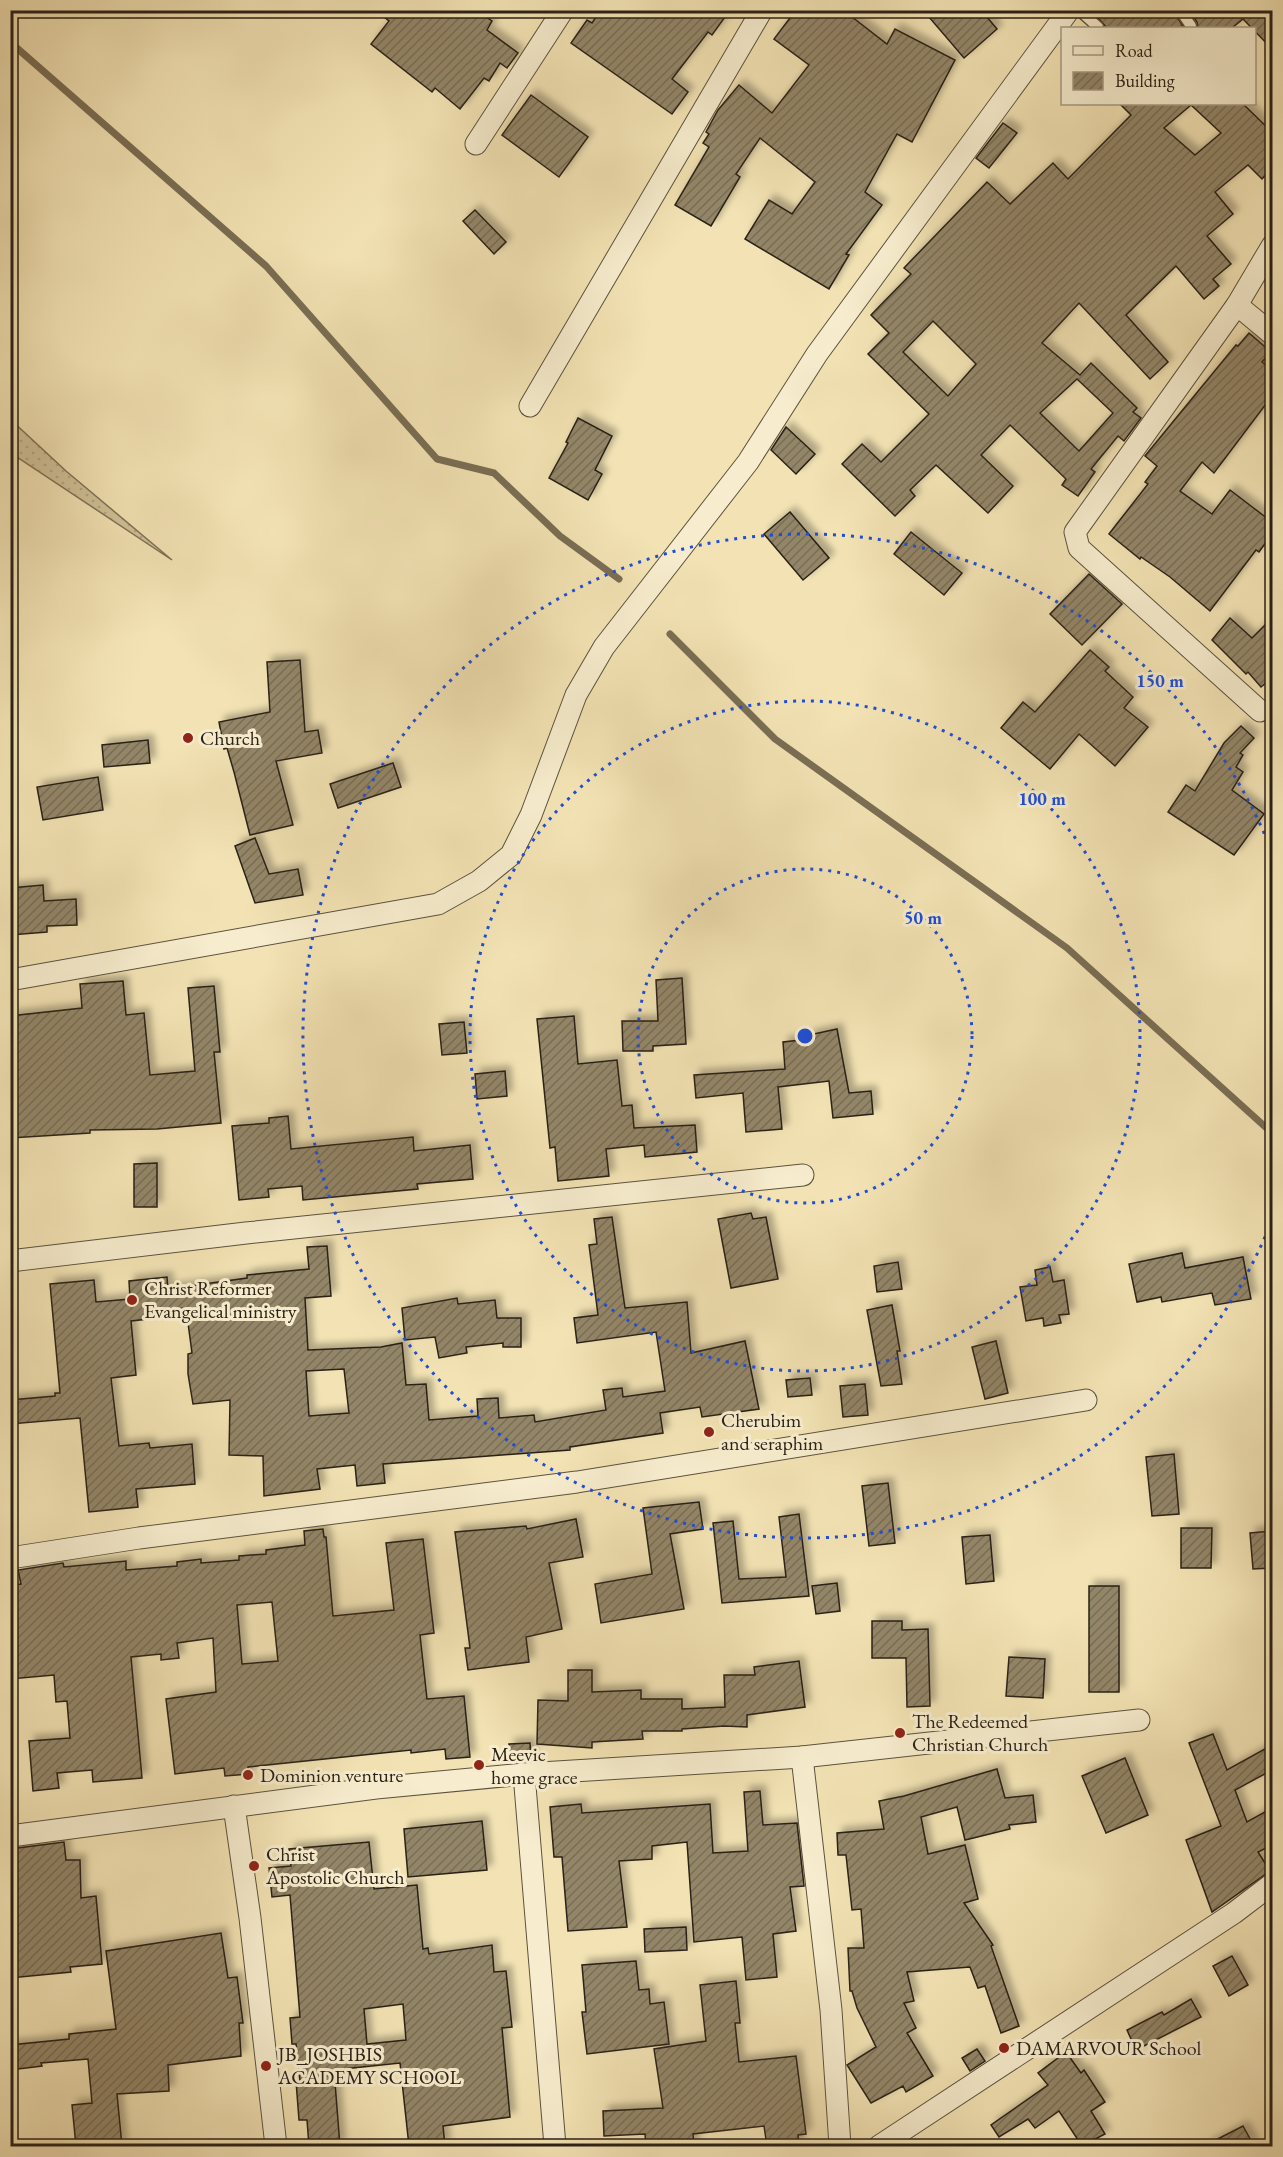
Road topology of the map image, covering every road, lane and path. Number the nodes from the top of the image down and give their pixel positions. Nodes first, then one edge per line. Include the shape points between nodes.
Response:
1 (563, 10) edge
2 (762, 10) edge
3 (1069, 10) edge
4 (1079, 10) edge
5 (1180, 10) edge
6 (1191, 26) dead end
7 (1098, 27) dead end
8 (476, 144) dead end
9 (1272, 246) edge
10 (1237, 305) junction
11 (1272, 334) edge
12 (530, 406) dead end
13 (1260, 711) dead end
14 (10, 980) edge
15 (803, 1175) dead end
16 (10, 1262) edge
17 (1086, 1400) dead end
18 (10, 1558) edge
19 (1139, 1720) dead end
20 (802, 1757) junction
21 (524, 1774) junction
22 (234, 1806) junction
23 (10, 1836) edge
24 (1272, 1884) edge
25 (276, 2146) edge
26 (555, 2146) edge
27 (840, 2146) edge
28 (879, 2146) edge

1 - 8 street
2 - 12 street
3 - 14 street via 817,354 748,462 604,647 576,695 531,815 511,855 480,881 438,904
4 - 7 lane
5 - 6 lane
9 - 10 street
10 - 11 street
10 - 13 street via 1075,531 1079,548
15 - 16 street via 246,1233
17 - 18 street via 577,1482
19 - 20 street
20 - 21 street
20 - 27 street via 831,2010
21 - 22 street
21 - 26 street
22 - 23 street
22 - 25 street
24 - 28 street via 1234,1913

